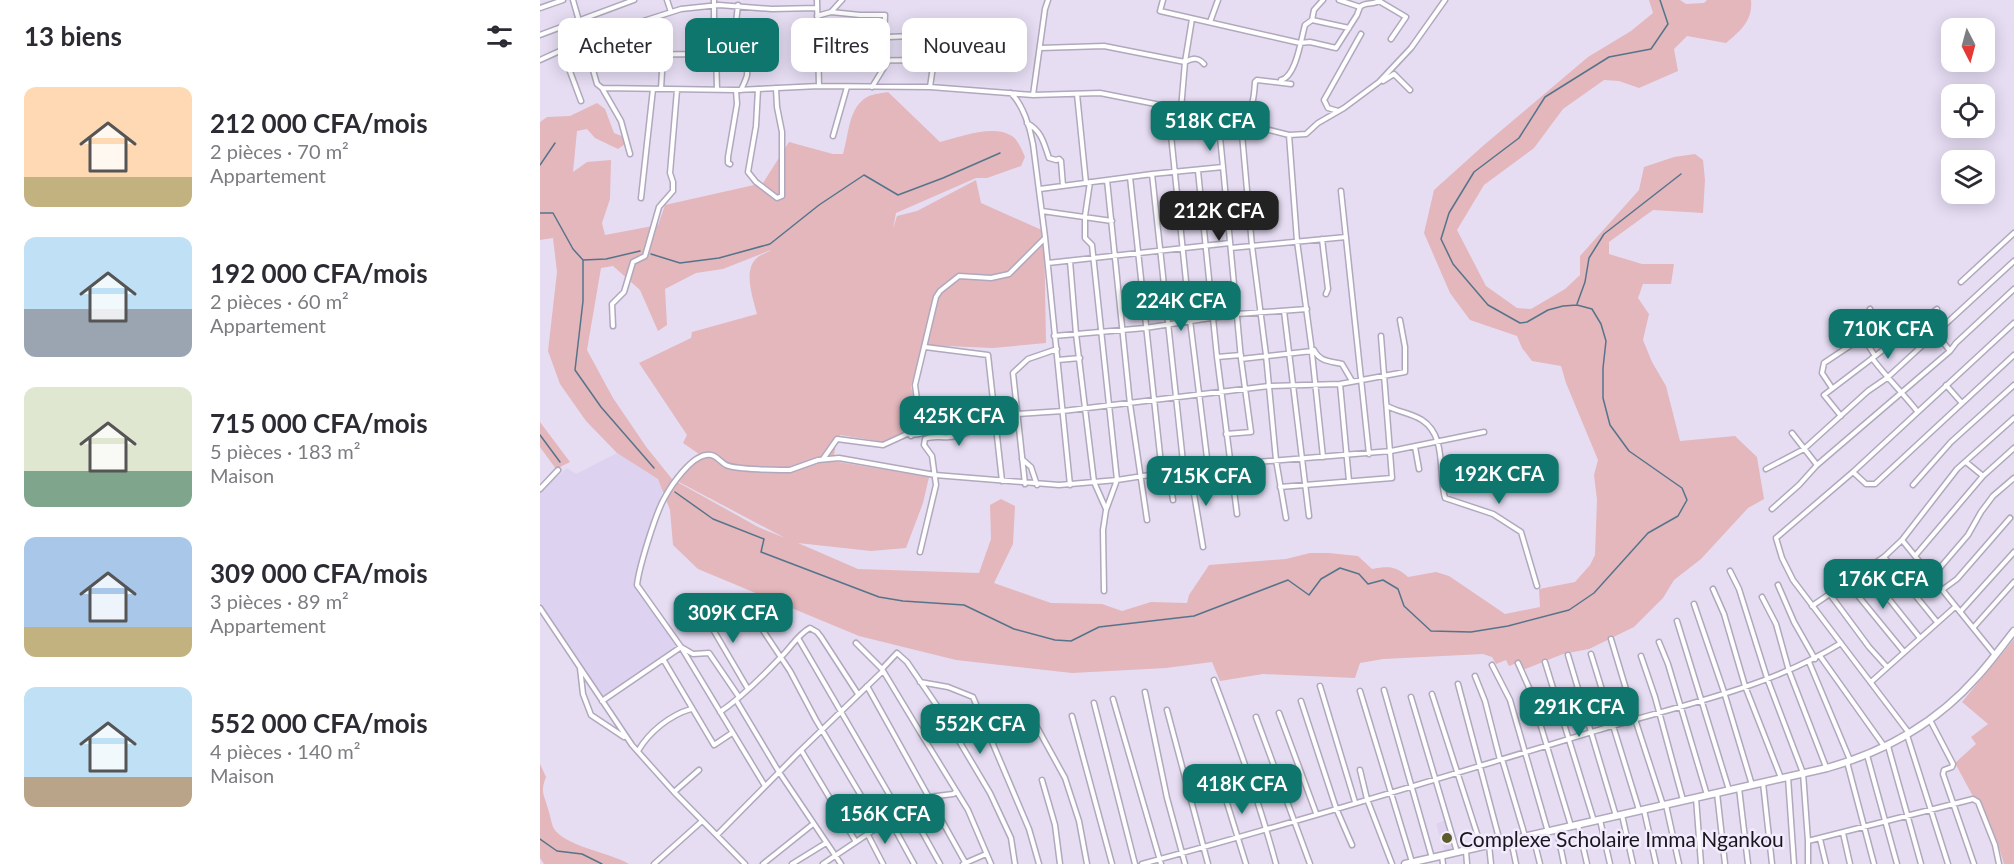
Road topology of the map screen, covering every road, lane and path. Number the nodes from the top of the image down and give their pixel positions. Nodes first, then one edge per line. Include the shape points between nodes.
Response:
1 (563, 0) edge
2 (573, 0) edge
3 (634, 0) edge
4 (667, 0) edge
5 (817, 0) edge
6 (842, 0) edge
7 (1048, 0) edge
8 (1163, 0) edge
9 (1218, 0) edge
10 (1323, 0) edge
11 (1339, 0) edge
12 (1380, 0) edge
13 (1445, 0) edge
14 (714, 3) edge
15 (738, 5) junction
16 (1360, 7) junction
17 (540, 8) edge
18 (817, 8) junction
19 (671, 12) junction
20 (831, 12) junction
21 (817, 16) joint
22 (580, 18) edge
23 (583, 18) edge
24 (652, 18) edge
25 (714, 18) edge
26 (737, 18) edge
27 (885, 18) edge
28 (1192, 19) junction
29 (1312, 20) junction
30 (1210, 22) junction
31 (558, 28) edge
32 (1349, 28) junction
33 (1360, 34) dead end
34 (540, 35) edge
35 (1391, 39) dead end
36 (1300, 43) junction
37 (1040, 48) junction
38 (558, 52) edge
39 (540, 60) edge
40 (1185, 62) junction
41 (1204, 64) dead end
42 (570, 72) edge
43 (593, 72) edge
44 (662, 72) edge
45 (716, 72) edge
46 (747, 72) edge
47 (819, 72) edge
48 (881, 72) edge
49 (932, 72) edge
50 (1276, 81) junction
51 (1379, 82) junction
52 (1291, 84) dead end
53 (819, 86) junction
54 (847, 87) junction
55 (872, 87) junction
56 (930, 87) junction
57 (602, 88) junction
58 (776, 88) junction
59 (653, 89) junction
60 (661, 89) junction
61 (717, 89) junction
62 (758, 89) junction
63 (677, 90) junction
64 (739, 90) junction
65 (1410, 90) dead end
66 (1010, 93) junction
67 (1033, 94) junction
68 (1077, 94) junction
69 (581, 101) dead end
70 (1168, 106) junction
71 (1181, 109) junction
72 (1339, 111) junction
73 (1218, 117) junction
74 (1027, 123) junction
75 (1241, 123) junction
76 (1289, 135) junction
77 (833, 136) dead end
78 (630, 154) dead end
79 (730, 164) dead end
80 (1223, 168) junction
81 (1198, 171) junction
82 (1174, 172) junction
83 (1152, 174) junction
84 (1130, 177) junction
85 (1107, 180) junction
86 (1088, 183) junction
87 (1063, 186) junction
88 (1040, 189) junction
89 (1341, 191) dead end
90 (641, 198) dead end
91 (1042, 211) junction
92 (1085, 216) junction
93 (1112, 221) junction
94 (2014, 233) edge
95 (1046, 237) junction
96 (1346, 237) junction
97 (1322, 239) junction
98 (1298, 241) junction
99 (1206, 246) junction
100 (1231, 246) junction
101 (1252, 246) junction
102 (1183, 248) junction
103 (1160, 250) junction
104 (1137, 252) junction
105 (1116, 255) junction
106 (1093, 258) junction
107 (1070, 261) junction
108 (2014, 261) edge
109 (1048, 263) junction
110 (1961, 282) dead end
111 (2014, 289) edge
112 (1326, 294) dead end
113 (1307, 309) junction
114 (1870, 309) dead end
115 (1937, 309) dead end
116 (1284, 311) junction
117 (1261, 313) junction
118 (1237, 314) junction
119 (1213, 317) junction
120 (1190, 320) junction
121 (1400, 320) dead end
122 (1897, 320) dead end
123 (2014, 323) edge
124 (1169, 324) junction
125 (613, 326) dead end
126 (1145, 328) junction
127 (1879, 328) junction
128 (1123, 330) junction
129 (1100, 331) junction
130 (1936, 333) junction
131 (1076, 334) junction
132 (1054, 336) junction
133 (1381, 336) dead end
134 (1863, 337) junction
135 (1311, 344) junction
136 (925, 347) junction
137 (1057, 349) junction
138 (1312, 351) junction
139 (1950, 351) junction
140 (1290, 353) junction
141 (2014, 354) edge
142 (1266, 355) junction
143 (1217, 357) junction
144 (1241, 357) junction
145 (1874, 357) junction
146 (1080, 358) junction
147 (1058, 360) junction
148 (1384, 377) junction
149 (1887, 378) junction
150 (1360, 379) junction
151 (1352, 381) junction
152 (1340, 384) junction
153 (1947, 384) junction
154 (1316, 385) junction
155 (1292, 386) junction
156 (1269, 387) junction
157 (1832, 388) junction
158 (2013, 388) edge
159 (1245, 390) junction
160 (1222, 392) junction
161 (1902, 392) junction
162 (1198, 395) junction
163 (1176, 398) junction
164 (1154, 400) junction
165 (1961, 402) junction
166 (1130, 404) junction
167 (1108, 405) junction
168 (1387, 406) junction
169 (1086, 408) junction
170 (994, 409) junction
171 (1063, 411) junction
172 (1917, 411) junction
173 (1017, 414) junction
174 (1840, 416) junction
175 (995, 417) junction
176 (2014, 418) edge
177 (1484, 432) dead end
178 (1792, 433) dead end
179 (1226, 434) junction
180 (910, 436) junction
181 (1438, 442) junction
182 (1415, 447) junction
183 (2014, 448) edge
184 (1804, 449) junction
185 (1391, 451) junction
186 (1370, 453) junction
187 (1347, 455) junction
188 (1323, 457) junction
189 (1022, 458) junction
190 (822, 459) junction
191 (1302, 459) junction
192 (1276, 460) junction
193 (1966, 462) junction
194 (1817, 465) junction
195 (1208, 466) junction
196 (1230, 466) junction
197 (1419, 469) dead end
198 (1766, 469) dead end
199 (558, 470) dead end
200 (1187, 471) junction
201 (1853, 472) junction
202 (1169, 473) junction
203 (1162, 474) junction
204 (935, 475) junction
205 (1141, 476) junction
206 (1983, 476) junction
207 (2014, 478) edge
208 (1117, 480) junction
209 (1002, 481) junction
210 (1349, 481) junction
211 (1094, 482) junction
212 (1025, 484) junction
213 (1070, 484) junction
214 (1037, 485) junction
215 (1305, 485) junction
216 (1913, 485) dead end
217 (1280, 487) junction
218 (540, 489) edge
219 (1173, 500) dead end
220 (1772, 509) dead end
221 (1106, 510) junction
222 (1237, 514) dead end
223 (1309, 516) dead end
224 (1286, 518) dead end
225 (2010, 518) dead end
226 (1147, 520) dead end
227 (1902, 540) junction
228 (1203, 547) dead end
229 (920, 552) dead end
230 (2014, 552) edge
231 (1916, 556) junction
232 (1884, 557) junction
233 (1865, 569) junction
234 (1730, 571) dead end
235 (1932, 577) junction
236 (1846, 581) junction
237 (2014, 582) edge
238 (1778, 585) dead end
239 (1538, 586) dead end
240 (1713, 588) dead end
241 (1942, 590) junction
242 (1104, 591) dead end
243 (1829, 593) junction
244 (1762, 597) dead end
245 (1694, 604) dead end
246 (1812, 606) junction
247 (1955, 606) junction
248 (540, 608) edge
249 (701, 609) dead end
250 (750, 611) dead end
251 (1960, 612) junction
252 (1677, 621) dead end
253 (1938, 622) junction
254 (1973, 628) junction
255 (2014, 631) edge
256 (798, 638) junction
257 (1920, 638) junction
258 (1611, 639) dead end
259 (1659, 642) dead end
260 (856, 643) dead end
261 (1841, 643) junction
262 (681, 647) junction
263 (1904, 652) junction
264 (1592, 654) dead end
265 (1568, 655) dead end
266 (1995, 655) junction
267 (1641, 656) dead end
268 (781, 658) junction
269 (1817, 658) junction
270 (663, 659) junction
271 (1545, 662) dead end
272 (1809, 662) junction
273 (1518, 663) dead end
274 (1492, 665) dead end
275 (580, 667) junction
276 (1887, 667) junction
277 (882, 670) junction
278 (1788, 670) junction
279 (1475, 676) dead end
280 (1767, 678) junction
281 (1214, 680) dead end
282 (920, 682) junction
283 (1871, 682) junction
284 (1458, 684) dead end
285 (867, 686) junction
286 (1320, 686) dead end
287 (1745, 686) junction
288 (748, 689) junction
289 (1384, 690) dead end
290 (1359, 691) dead end
291 (1145, 692) dead end
292 (1724, 692) junction
293 (858, 694) junction
294 (1432, 694) dead end
295 (1411, 697) dead end
296 (738, 699) junction
297 (1113, 699) dead end
298 (1701, 699) junction
299 (602, 701) junction
300 (1300, 701) dead end
301 (1094, 703) dead end
302 (1680, 706) junction
303 (692, 709) junction
304 (1027, 709) dead end
305 (1167, 710) dead end
306 (720, 712) junction
307 (840, 712) junction
308 (1659, 712) junction
309 (1280, 713) dead end
310 (1072, 716) dead end
311 (1256, 717) dead end
312 (1635, 719) junction
313 (1930, 720) junction
314 (1614, 725) junction
315 (822, 730) junction
316 (1591, 732) junction
317 (732, 733) junction
318 (1908, 735) junction
319 (627, 738) junction
320 (1568, 740) junction
321 (1547, 746) junction
322 (1886, 746) junction
323 (801, 749) junction
324 (638, 751) junction
325 (1524, 752) junction
326 (1867, 755) junction
327 (1501, 759) junction
328 (1849, 761) junction
329 (1479, 766) junction
330 (1827, 768) junction
331 (699, 770) dead end
332 (1360, 770) dead end
333 (779, 772) junction
334 (1457, 773) junction
335 (1803, 773) junction
336 (1218, 774) dead end
337 (1784, 777) junction
338 (1041, 780) dead end
339 (1435, 780) junction
340 (1763, 783) junction
341 (1752, 785) junction
342 (765, 786) junction
343 (1413, 786) junction
344 (1739, 788) junction
345 (1729, 790) junction
346 (674, 792) junction
347 (956, 792) junction
348 (1391, 792) junction
349 (1717, 793) junction
350 (929, 796) junction
351 (1707, 796) junction
352 (1696, 798) junction
353 (1367, 799) junction
354 (1683, 801) junction
355 (1355, 802) junction
356 (1954, 803) junction
357 (1665, 805) junction
358 (909, 808) junction
359 (1336, 808) junction
360 (1930, 810) junction
361 (1641, 811) junction
362 (900, 813) junction
363 (1316, 813) junction
364 (1619, 815) junction
365 (1908, 816) junction
366 (890, 820) junction
367 (1293, 820) junction
368 (1597, 820) junction
369 (702, 821) junction
370 (1885, 822) junction
371 (813, 824) junction
372 (1574, 825) junction
373 (879, 826) junction
374 (1266, 828) junction
375 (1864, 828) junction
376 (1557, 829) junction
377 (1548, 831) junction
378 (1844, 833) junction
379 (717, 835) junction
380 (868, 835) junction
381 (1533, 835) junction
382 (1238, 837) junction
383 (1525, 837) junction
384 (1820, 838) junction
385 (1511, 840) junction
386 (1808, 841) junction
387 (856, 842) junction
388 (826, 843) junction
389 (1501, 843) junction
390 (1352, 845) dead end
391 (1490, 845) junction
392 (1203, 847) junction
393 (1481, 847) junction
394 (1466, 851) junction
395 (1457, 852) junction
396 (1182, 853) junction
397 (987, 854) junction
398 (1442, 856) junction
399 (836, 857) junction
400 (1432, 858) junction
401 (1160, 862) edge
402 (1412, 862) junction
403 (743, 863) edge
404 (654, 864) edge
405 (763, 864) edge
406 (792, 864) edge
407 (823, 864) edge
408 (840, 864) edge
409 (883, 864) edge
410 (914, 864) edge
411 (940, 864) edge
412 (965, 864) edge
413 (991, 864) edge
414 (1015, 864) edge
415 (1039, 864) edge
416 (1060, 864) edge
417 (1087, 864) edge
418 (1112, 864) edge
419 (1135, 864) edge
420 (1142, 864) edge
421 (1185, 864) edge
422 (1208, 864) edge
423 (1246, 864) edge
424 (1276, 864) edge
425 (1310, 864) edge
426 (1392, 864) edge
427 (1405, 864) edge
428 (1443, 864) edge
429 (1467, 864) edge
430 (1491, 864) edge
431 (1516, 864) edge
432 (1540, 864) edge
433 (1564, 864) edge
434 (1587, 864) edge
435 (1610, 864) edge
436 (1633, 864) edge
437 (1656, 864) edge
438 (1679, 864) edge
439 (1701, 864) edge
440 (1725, 864) edge
441 (1748, 864) edge
442 (1772, 864) edge
443 (1794, 864) edge
444 (1808, 864) edge
445 (1826, 864) edge
446 (1850, 864) edge
447 (1874, 864) edge
448 (1897, 864) edge
449 (1921, 864) edge
450 (1947, 864) edge
451 (1974, 864) edge
452 (2000, 864) edge

1 - 17 street
2 - 22 street
3 - 23 street
4 - 19 street
5 - 18 street
6 - 20 street
7 - 37 street
8 - 28 street via 1160,11
9 - 30 street
10 - 29 street via 1314,10
11 - 16 street
12 - 16 street
12 - 35 street via 1406,17
13 - 51 street via 1411,48
14 - 15 street
14 - 19 street
14 - 25 street
15 - 18 street
15 - 26 street
16 - 32 street
18 - 21 street
19 - 24 street
20 - 21 street
20 - 27 street
28 - 30 street
28 - 40 street
29 - 32 street
29 - 36 street via 1305,25
30 - 36 street
31 - 34 street
32 - 36 street via 1336,48
33 - 72 street via 1324,100 1331,110
36 - 50 street via 1290,75
37 - 40 street via 1104,45
37 - 67 street
38 - 39 street
40 - 41 street via 1194,58
40 - 71 street
42 - 69 street
43 - 57 street
44 - 60 street
45 - 61 street
46 - 64 street
47 - 53 street
48 - 55 street
49 - 56 street
50 - 52 street
50 - 75 street via 1255,82 1254,100
51 - 65 street via 1394,74
51 - 72 street
53 - 54 street
53 - 58 street
54 - 55 street
54 - 77 street
55 - 56 street
56 - 66 street
57 - 59 street
57 - 78 street via 621,122
58 - 62 street
58 - 62 street via 782,196 777,198 748,172
59 - 60 street
59 - 90 street
60 - 63 street
61 - 63 street
61 - 64 street
62 - 64 street
63 - 125 street via 670,173 673,191 659,207 645,256 631,264 624,291 612,304
64 - 79 street
66 - 67 street
66 - 74 street
67 - 68 street
68 - 70 street via 1114,95
68 - 86 street
70 - 71 street
70 - 82 street
71 - 73 street
72 - 76 street via 1306,134
73 - 75 street
73 - 80 street
74 - 87 street via 1043,139 1049,158 1061,161
74 - 88 street
75 - 76 street
75 - 101 street
76 - 98 street
80 - 81 street
80 - 100 street
81 - 82 street
81 - 99 street
82 - 83 street
82 - 102 street
83 - 84 street
83 - 103 street
84 - 85 street
84 - 104 street
85 - 86 street
85 - 93 street
86 - 87 street
86 - 92 street
87 - 88 street
88 - 91 street
89 - 96 street
91 - 92 street
91 - 95 street
92 - 93 street
92 - 106 street via 1085,238 1091,243
93 - 105 street
94 - 110 street
95 - 109 street
95 - 136 street via 1009,274 990,278 960,276 940,291
96 - 97 street
96 - 150 street
97 - 98 street
97 - 112 street
98 - 101 street
98 - 113 street
99 - 100 street
99 - 102 street
99 - 119 street
100 - 101 street
100 - 118 street
101 - 117 street
102 - 103 street
102 - 120 street
103 - 104 street
103 - 124 street
104 - 105 street
104 - 126 street
105 - 106 street
105 - 128 street
106 - 107 street
106 - 129 street
107 - 109 street
107 - 131 street
108 - 130 street
109 - 132 street
111 - 139 street
113 - 116 street
113 - 135 street
114 - 127 street
115 - 145 street
116 - 117 street
116 - 140 street
117 - 118 street
117 - 142 street
118 - 119 street
118 - 144 street
119 - 120 street
119 - 143 street
120 - 124 street
120 - 162 street
121 - 148 street via 1406,372
122 - 127 street
123 - 153 street
124 - 126 street
124 - 163 street
126 - 128 street
126 - 164 street
127 - 134 street
128 - 129 street
128 - 166 street
129 - 131 street
129 - 167 street
130 - 139 street
130 - 149 street
131 - 132 street
131 - 146 street
132 - 137 street
133 - 148 street
134 - 145 street
134 - 157 street via 1824,363 1821,373
135 - 138 street
135 - 151 street via 1320,358 1341,364
136 - 170 street via 988,355
136 - 180 street via 915,388 920,414
137 - 147 street
137 - 173 street via 1028,359 1013,371
138 - 140 street
138 - 154 street
139 - 161 street
140 - 142 street
140 - 155 street
141 - 165 street
142 - 144 street
142 - 156 street
143 - 144 street
143 - 160 street
144 - 159 street
145 - 149 street
145 - 157 street
146 - 147 street
146 - 169 street
147 - 171 street
148 - 150 street
148 - 168 street
149 - 161 street
149 - 174 street
150 - 151 street
150 - 186 street
151 - 152 street
152 - 154 street
152 - 187 street
153 - 165 street
153 - 172 street
154 - 155 street
154 - 188 street
155 - 156 street
155 - 191 street
156 - 159 street
156 - 192 street
157 - 174 street via 1824,397
158 - 216 street via 1951,442
159 - 160 street
159 - 179 street via 1251,432
160 - 162 street
160 - 179 street
161 - 172 street
161 - 194 street
162 - 163 street
162 - 195 street
163 - 164 street
163 - 200 street
164 - 166 street
164 - 203 street
165 - 201 street via 1875,484 1866,484
166 - 167 street
166 - 205 street
167 - 169 street
167 - 208 street
168 - 181 street via 1422,420
168 - 185 street
169 - 171 street
169 - 211 street
170 - 173 street
170 - 175 street
170 - 180 street via 966,404 928,432
171 - 173 street
171 - 213 street
172 - 201 street
173 - 189 street
174 - 184 street
175 - 204 street via 960,435 926,438 924,445 932,456
175 - 209 street
176 - 193 street
177 - 181 street
178 - 184 street
179 - 196 street
180 - 190 street via 883,445 837,440
181 - 182 street
181 - 239 street via 1445,498 1493,514 1521,532
182 - 185 street
182 - 197 street
183 - 206 street
184 - 194 street
184 - 198 street
185 - 186 street
185 - 210 street via 1392,478
186 - 187 street
187 - 188 street
187 - 210 street
188 - 191 street
189 - 212 street
189 - 214 street via 1031,467
190 - 204 street via 839,458
190 - 262 street via 790,470 774,470 728,466 705,455 682,472 663,500 637,585
191 - 192 street
191 - 215 street
192 - 196 street
192 - 217 street
193 - 206 street
193 - 227 street
194 - 220 street
195 - 196 street
195 - 200 street
196 - 222 street
199 - 218 street
200 - 202 street
200 - 228 street
201 - 246 street via 1776,538 1786,569
202 - 203 street
202 - 219 street
203 - 205 street
204 - 209 street
204 - 229 street
205 - 208 street
205 - 226 street
206 - 231 street
207 - 235 street via 1993,496 1968,535
208 - 211 street
208 - 221 street
209 - 212 street
210 - 215 street
211 - 213 street
211 - 221 street
212 - 214 street
213 - 214 street
215 - 217 street
215 - 223 street
217 - 224 street
221 - 242 street
225 - 241 street via 1957,579
227 - 231 street
227 - 232 street
230 - 251 street
231 - 235 street
232 - 233 street
232 - 253 street
233 - 236 street
233 - 257 street
234 - 280 street via 1743,599
235 - 241 street
236 - 243 street
236 - 263 street
237 - 254 street
238 - 269 street via 1794,622
240 - 287 street
241 - 247 street
243 - 246 street
243 - 276 street
244 - 278 street via 1776,624
245 - 292 street
246 - 261 street
247 - 251 street
247 - 253 street
248 - 275 street
249 - 288 street
250 - 268 street
251 - 254 street
252 - 298 street
253 - 257 street
254 - 266 street
255 - 266 highway
256 - 268 street
256 - 293 street via 810,628 817,632
256 - 307 street
257 - 263 street
258 - 312 street
259 - 302 street
260 - 277 street
261 - 269 street
261 - 283 street
262 - 270 street
262 - 296 street via 693,654 709,653
262 - 306 street
263 - 276 street
264 - 314 street
265 - 316 street
266 - 313 highway via 1963,692
267 - 308 street
268 - 288 street
268 - 315 street
269 - 272 street
269 - 322 street
270 - 299 street
270 - 303 street
271 - 320 street
272 - 278 street
272 - 328 street
273 - 321 street
274 - 325 street via 1510,700
275 - 299 street
275 - 319 street via 583,694 591,715
276 - 283 street
277 - 282 street via 900,654
277 - 285 street
277 - 347 street
278 - 280 street
278 - 330 street
279 - 327 street
280 - 287 street
280 - 335 street
281 - 374 street
282 - 414 street via 990,793 1011,838
282 - 415 street via 973,697 1029,829
283 - 318 street
284 - 329 street
285 - 293 street
285 - 350 street
286 - 355 street
287 - 292 street
287 - 337 street
288 - 296 street
289 - 343 street
290 - 348 street
291 - 396 street
292 - 298 street
292 - 341 street
293 - 307 street
294 - 334 street
295 - 339 street
296 - 306 street
296 - 333 street
297 - 401 street
298 - 302 street
298 - 345 street
299 - 319 street
300 - 359 street
301 - 419 street
302 - 308 street
302 - 351 street
303 - 317 street via 714,745
303 - 324 street via 652,732
304 - 417 street via 1065,778
305 - 392 street
306 - 317 street
307 - 315 street
307 - 362 street
308 - 312 street
308 - 354 street
309 - 363 street
310 - 418 street
311 - 367 street
312 - 314 street
312 - 357 street
313 - 318 highway
313 - 356 street via 1953,764 1943,772
314 - 316 street
314 - 361 street
315 - 323 street
315 - 373 street
316 - 320 street
316 - 364 street
317 - 342 street
318 - 322 highway
318 - 360 street
319 - 324 street
320 - 321 street
320 - 368 street
321 - 325 street
321 - 372 street
322 - 326 highway
322 - 365 street
323 - 333 street
323 - 387 street
324 - 346 street
325 - 327 street
325 - 377 street
326 - 328 highway
326 - 370 street
327 - 329 street
327 - 383 street
328 - 330 highway
328 - 375 street
329 - 334 street
329 - 389 street
330 - 335 highway
331 - 346 street
332 - 353 street
333 - 342 street
333 - 371 street
334 - 339 street
334 - 393 street
335 - 337 highway
335 - 386 street
336 - 382 street
337 - 340 highway
337 - 443 street
338 - 416 street via 1055,825
339 - 343 street
339 - 395 street
340 - 341 highway
340 - 442 street
341 - 344 highway
342 - 379 street
343 - 348 street
343 - 400 street
344 - 345 highway
344 - 441 street
345 - 349 highway
346 - 369 street
347 - 350 street
347 - 397 street
348 - 353 street
348 - 402 street
349 - 351 highway
349 - 440 street
350 - 358 street
350 - 412 street
351 - 352 highway
352 - 354 highway
352 - 439 street
353 - 355 street
353 - 426 street
354 - 357 highway
355 - 359 street
356 - 360 street
356 - 451 street
356 - 452 street via 1973,799 1978,802
357 - 361 highway
357 - 438 street
358 - 362 street
358 - 411 street
359 - 363 street
359 - 390 street
360 - 365 street
360 - 450 street
361 - 364 highway
361 - 437 street
362 - 366 street
363 - 367 street
364 - 368 highway
364 - 436 street
365 - 370 street
365 - 449 street
366 - 373 street
366 - 410 street
367 - 374 street
367 - 425 street
368 - 372 highway
368 - 435 street
369 - 379 street
369 - 404 street
370 - 375 street
370 - 448 street
371 - 388 street
371 - 405 street
372 - 376 highway
372 - 434 street
373 - 380 street
374 - 382 street
374 - 424 street
375 - 378 street
375 - 447 street
376 - 377 highway
376 - 433 street
377 - 381 highway
378 - 384 street
378 - 446 street
379 - 403 street
380 - 387 street
380 - 409 street
381 - 383 highway
381 - 432 street
382 - 392 street
382 - 423 street
383 - 385 highway
384 - 386 street
384 - 445 street
385 - 389 highway
385 - 431 street
386 - 444 street
387 - 399 street
388 - 399 street
388 - 406 street
389 - 391 highway
391 - 393 highway
391 - 430 street
392 - 396 street
392 - 422 street
393 - 394 highway
394 - 395 highway
394 - 429 street
395 - 398 highway
396 - 401 street
396 - 421 street
397 - 412 street
397 - 413 street
398 - 400 highway
398 - 428 street
399 - 407 street
399 - 408 street
400 - 402 highway
401 - 420 street
402 - 427 highway

